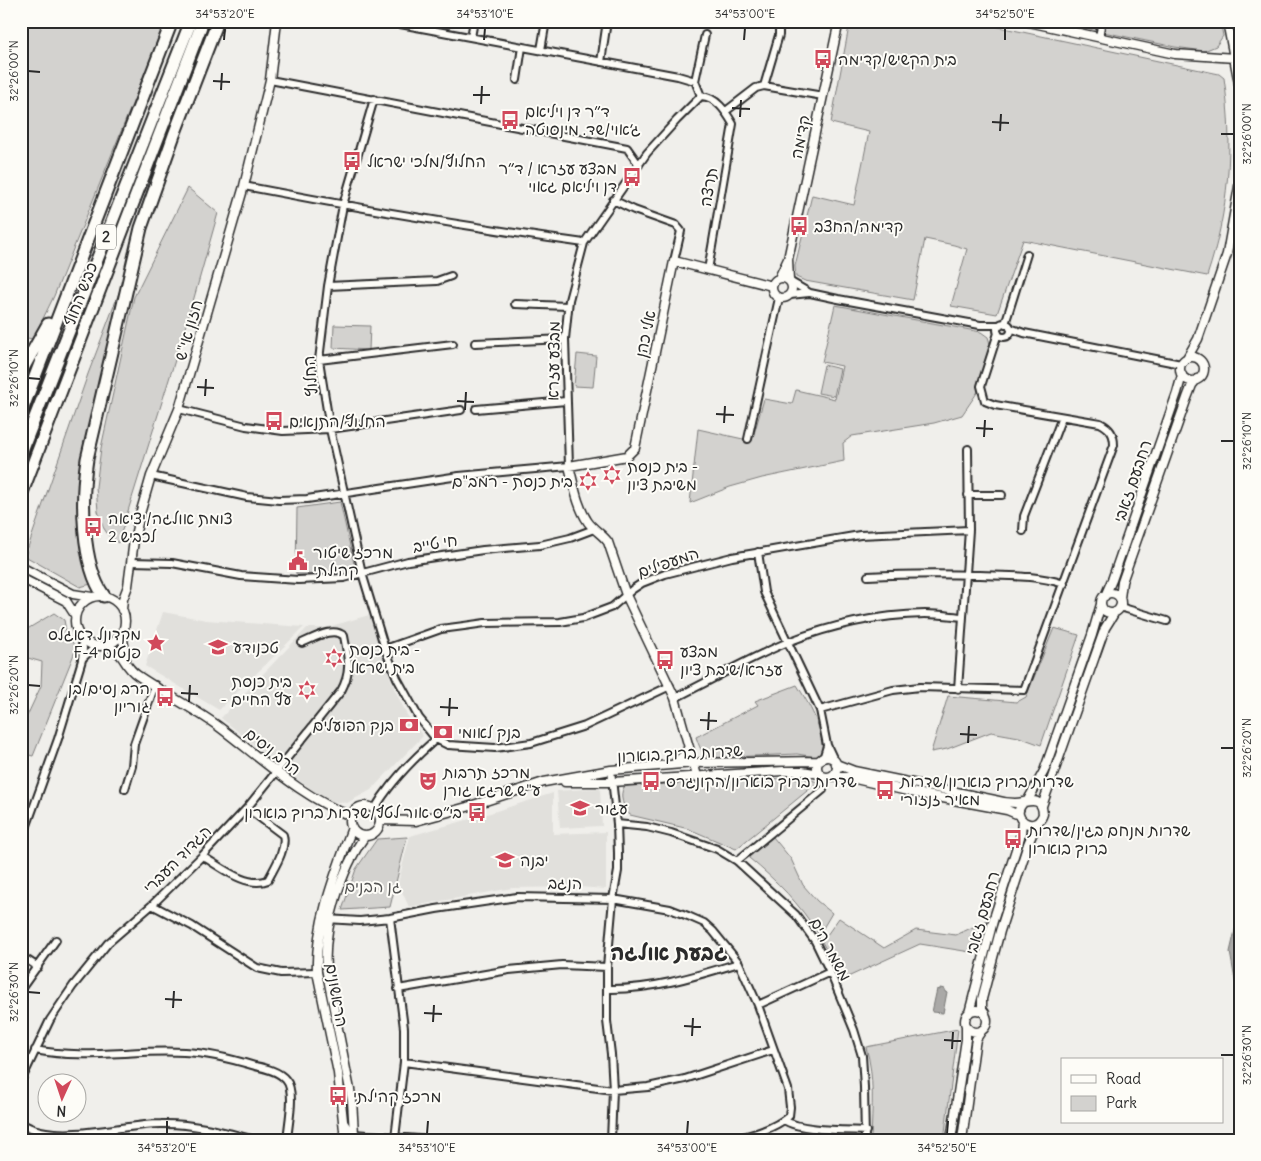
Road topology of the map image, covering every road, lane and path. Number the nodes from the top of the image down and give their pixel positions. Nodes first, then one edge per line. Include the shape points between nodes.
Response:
1 (172, 21) edge
2 (191, 21) edge
3 (202, 21) edge
4 (218, 21) edge
5 (277, 21) edge
6 (384, 21) edge
7 (474, 21) edge
8 (546, 21) edge
9 (607, 21) edge
10 (779, 21) edge
11 (839, 21) edge
12 (1024, 21) edge
13 (1102, 21) edge
14 (1227, 21) edge
15 (705, 35) dead end
16 (471, 37) junction
17 (1099, 37) junction
18 (522, 47) junction
19 (541, 50) junction
20 (1235, 58) junction
21 (601, 62) junction
22 (270, 80) junction
23 (517, 80) dead end
24 (695, 81) junction
25 (764, 86) junction
26 (1240, 88) edge
27 (701, 96) junction
28 (823, 96) junction
29 (374, 99) junction
30 (726, 111) junction
31 (638, 165) junction
32 (1240, 180) edge
33 (244, 186) junction
34 (613, 200) junction
35 (343, 205) junction
36 (584, 243) junction
37 (83, 251) junction
38 (1027, 254) dead end
39 (788, 258) junction
40 (674, 261) junction
41 (708, 270) junction
42 (451, 276) dead end
43 (779, 278) junction
44 (790, 281) junction
45 (328, 286) junction
46 (772, 286) junction
47 (810, 292) junction
48 (790, 295) junction
49 (779, 298) junction
50 (514, 304) dead end
51 (568, 306) junction
52 (1003, 330) junction
53 (565, 339) junction
54 (1198, 339) junction
55 (475, 343) dead end
56 (453, 344) dead end
57 (319, 360) junction
58 (1184, 361) junction
59 (1202, 363) junction
60 (21, 372) edge
61 (1182, 375) junction
62 (1197, 379) junction
63 (566, 401) junction
64 (179, 409) junction
65 (476, 409) dead end
66 (461, 410) dead end
67 (21, 413) edge
68 (1062, 417) junction
69 (330, 429) junction
70 (748, 439) dead end
71 (968, 449) dead end
72 (21, 453) edge
73 (569, 466) junction
74 (151, 476) junction
75 (21, 495) edge
76 (345, 495) junction
77 (968, 495) junction
78 (1002, 495) dead end
79 (594, 530) junction
80 (969, 530) junction
81 (1023, 532) dead end
82 (758, 552) junction
83 (131, 562) junction
84 (25, 568) edge
85 (362, 573) junction
86 (967, 575) junction
87 (868, 576) dead end
88 (23, 578) edge
89 (1064, 584) junction
90 (128, 586) junction
91 (626, 595) junction
92 (1105, 596) junction
93 (92, 597) junction
94 (107, 597) junction
95 (1120, 598) junction
96 (1101, 604) junction
97 (122, 610) junction
98 (1118, 610) junction
99 (75, 615) junction
100 (963, 617) junction
101 (1167, 621) dead end
102 (122, 632) junction
103 (81, 638) junction
104 (788, 642) junction
105 (302, 643) dead end
106 (101, 646) junction
107 (385, 649) junction
108 (82, 660) junction
109 (126, 661) junction
110 (155, 685) junction
111 (670, 686) junction
112 (958, 689) junction
113 (675, 698) junction
114 (820, 710) junction
115 (436, 739) junction
116 (828, 745) junction
117 (689, 747) junction
118 (821, 760) junction
119 (835, 762) junction
120 (694, 763) junction
121 (674, 764) junction
122 (611, 770) junction
123 (277, 771) junction
124 (820, 774) junction
125 (697, 776) junction
126 (832, 776) junction
127 (544, 782) junction
128 (612, 782) junction
129 (125, 789) dead end
130 (823, 790) dead end
131 (1026, 801) junction
132 (1042, 806) junction
133 (247, 808) junction
134 (374, 810) junction
135 (351, 816) junction
136 (1020, 818) junction
137 (380, 820) junction
138 (400, 821) junction
139 (1037, 823) junction
140 (617, 824) junction
141 (352, 828) junction
142 (377, 830) junction
143 (365, 836) junction
144 (21, 842) edge
145 (202, 856) junction
146 (737, 861) junction
147 (613, 899) junction
148 (152, 905) junction
149 (390, 918) junction
150 (328, 919) junction
151 (56, 940) dead end
152 (21, 956) edge
153 (739, 964) junction
154 (38, 967) junction
155 (607, 967) junction
156 (317, 972) junction
157 (830, 972) junction
158 (21, 989) edge
159 (398, 989) junction
160 (607, 989) junction
161 (758, 1005) junction
162 (969, 1012) junction
163 (985, 1013) junction
164 (966, 1025) junction
165 (982, 1030) junction
166 (35, 1050) junction
167 (773, 1050) junction
168 (404, 1062) junction
169 (21, 1081) edge
170 (613, 1090) junction
171 (343, 1120) junction
172 (784, 1120) junction
173 (21, 1123) edge
174 (866, 1131) junction
175 (353, 1137) edge
176 (395, 1138) junction
177 (255, 1140) edge
178 (287, 1140) edge
179 (345, 1140) edge
180 (432, 1140) edge
181 (611, 1140) edge
182 (732, 1140) edge
183 (865, 1140) edge
184 (951, 1140) edge
185 (962, 1140) edge

1 - 37 highway
2 - 72 highway, כביש החוף / 2
3 - 75 highway, כביש החוף / 2
4 - 94 highway via 141,228 87,459 84,494 86,540 96,582
5 - 22 street, חזון אי"ש
6 - 16 street
7 - 16 street
8 - 19 street
9 - 21 street
10 - 25 street via 779,35
11 - 28 street, קדימה
12 - 17 street
13 - 17 street
14 - 20 street
15 - 24 street
16 - 18 street
17 - 20 street via 1175,54
18 - 19 street
18 - 23 street
19 - 21 street
20 - 26 street
21 - 24 street
22 - 29 street
22 - 33 street, חזון אי"ש
24 - 27 street
25 - 28 street
25 - 30 street via 756,88
27 - 30 street via 709,97
27 - 31 street, מבצע עזרא
28 - 39 street, קדימה
29 - 31 street via 627,148
29 - 35 street, החלוץ
30 - 41 street, תרצה via 733,124
31 - 34 street, מבצע עזרא
32 - 54 street via 1227,254
33 - 35 street
33 - 64 street, חזון אי"ש
34 - 36 street, מבצע עזרא
34 - 40 street, אלי כהן via 680,228
35 - 36 street
35 - 45 street, החלוץ
36 - 51 street, מבצע עזרא
37 - 60 highway
37 - 67 highway
38 - 52 street
39 - 43 street, קדימה
39 - 44 street, קדימה
40 - 41 street
40 - 73 street, אלי כהן via 636,448 627,456
41 - 46 street
42 - 45 street via 437,281
43 - 44 street
43 - 46 street
44 - 47 street
44 - 48 street via 793,289
45 - 57 street, החלוץ
46 - 49 street
47 - 48 street
47 - 52 street
48 - 49 street
49 - 70 street
50 - 51 street
51 - 53 street, מבצע עזרא
52 - 58 street
52 - 68 street via 981,386 985,401
53 - 55 street
53 - 63 street, מבצע עזרא
54 - 58 street
54 - 59 street
56 - 57 street
57 - 69 street, החלוץ
58 - 59 street via 1196,358
58 - 61 street via 1180,370
59 - 62 street via 1202,374
61 - 62 street via 1190,381
61 - 92 street, רחבעם זאבי
62 - 95 street, רחבעם זאבי via 1186,398 1122,582
63 - 65 street
63 - 73 street, מבצע עזרא
64 - 69 street via 246,426 283,431
64 - 74 street, חזון אי"ש
66 - 69 street
68 - 81 street via 1024,516
68 - 89 street via 1106,426 1113,434 1114,445
69 - 76 street, החלוץ
71 - 77 street
73 - 76 street via 459,476
73 - 79 street, מבצע עזרא via 581,509
74 - 76 street via 247,497 279,500
74 - 83 street, חזון אי"ש
76 - 85 street, החלוץ
77 - 78 street
77 - 80 street
79 - 85 street, חי טייב via 540,545 408,561
79 - 91 street, מבצע עזרא via 608,542
80 - 82 street, המעפילים via 860,535
80 - 86 street
82 - 91 street, המעפילים via 665,574 642,583
82 - 104 street via 764,592
83 - 85 street, חי טייב via 172,563 241,576 298,580 344,578
83 - 90 street, חזון אי"ש
84 - 93 street via 73,594
85 - 107 street, החלוץ
86 - 87 street
86 - 89 street via 1020,576
86 - 100 street
88 - 99 street via 66,601
89 - 112 street via 1024,690
90 - 94 street via 122,595
90 - 97 street, חזון אי"ש
91 - 107 street, המעפילים via 612,608 584,618 464,626 441,630
91 - 111 street, מבצע עזרא
92 - 95 street via 1112,593
92 - 96 street
93 - 94 street
93 - 99 street via 83,602
94 - 97 street
95 - 98 street
96 - 98 street via 1106,612
96 - 131 street via 1044,771
97 - 102 street via 125,621
98 - 101 street
98 - 132 street via 1105,628
99 - 103 street via 75,627
100 - 104 street via 894,616 839,626
100 - 112 street
102 - 106 street via 115,641
102 - 109 street
103 - 106 street
103 - 108 street
104 - 113 street
104 - 114 street
105 - 123 street, הגדוד העברי via 324,634 340,633 344,636 348,656 348,674 340,691
106 - 108 street
106 - 109 street, הרב ניסים via 116,650
107 - 115 street, החלוץ via 407,698
108 - 144 street
109 - 110 street, הרב ניסים via 135,674
110 - 123 street, הרב ניסים
110 - 129 street via 134,744
111 - 113 street, מבצע עזרא
111 - 115 street via 585,726 531,743 495,748 470,747 448,745
112 - 114 street via 920,687 893,690
113 - 117 street, מבצע עזרא
114 - 116 street
115 - 134 street via 413,759 386,790
116 - 118 street
116 - 119 street
117 - 120 street, מבצע עזרא
117 - 121 street
118 - 119 street via 828,758
118 - 120 street, שדרות ברוך בוארון
118 - 124 street
119 - 126 street via 836,771
119 - 131 street via 854,771 934,789 1007,803
120 - 121 street, שדרות ברוך בוארון
120 - 125 street, מבצע עזרא
121 - 122 street, שדרות ברוך בוארון
122 - 127 street, שדרות ברוך בוארון
122 - 128 street
123 - 133 street, הגדוד העברי
123 - 135 street, הרב ניסים via 317,800
124 - 125 street, שדרות ברוך בוארון via 783,771
124 - 126 street
125 - 128 street, שדרות ברוך בוארון
126 - 136 street via 847,776 1007,810
127 - 128 street, שדרות ברוך בוארון
127 - 138 street, שדרות ברוך בוארון via 468,807 416,821
128 - 140 street
130 - 146 street
131 - 132 street via 1036,801
131 - 136 street via 1019,809
132 - 139 street via 1042,817
133 - 145 street, הגדוד העברי
133 - 145 street via 283,835 284,844 268,880 256,883 242,879
134 - 135 street via 359,808
134 - 137 street
135 - 141 street
136 - 139 street via 1029,824
136 - 162 street, רחבעם זאבי via 1021,834
137 - 138 street, שדרות ברוך בוארון
137 - 142 street
138 - 142 street, שדרות ברוך בוארון
139 - 163 street, רחבעם זאבי via 1000,931 982,998
140 - 146 street, משמר הים via 671,833 717,849
140 - 147 street via 618,872
141 - 143 street
141 - 150 street, הראשונים via 329,888
142 - 143 street
143 - 150 street, הראשונים via 356,849
145 - 148 street, הגדוד העברי
146 - 157 street, משמר הים via 796,915 815,941
147 - 149 street, הנגב via 517,897
147 - 153 street, הנגב via 670,909 704,923
147 - 155 street
148 - 156 street via 192,926 257,968 281,973
148 - 166 street, הגדוד העברי via 108,943 73,986
149 - 150 street, הנגב via 360,921
149 - 159 street
150 - 156 street, הראשונים via 316,958
150 - 175 street, הראשונים via 326,968 352,1100
151 - 154 street
152 - 154 street
153 - 160 street via 671,982 624,990
153 - 161 street, הנגב
154 - 158 street
155 - 159 street via 509,970
155 - 160 street
156 - 171 street, הראשונים via 338,1073
157 - 161 street
157 - 174 street, משמר הים via 862,1056
159 - 168 street via 404,1028
160 - 170 street
161 - 167 street, הנגב
162 - 163 street
162 - 164 street via 965,1018
163 - 165 street via 987,1022
164 - 165 street via 971,1030
164 - 184 street
165 - 185 street via 976,1039
166 - 169 street, הגדוד העברי
166 - 178 street via 88,1055 168,1051 199,1053 270,1070 286,1079 290,1086
167 - 170 street via 685,1079
167 - 172 street, הנגב via 788,1089 789,1116
168 - 170 street
168 - 176 street
170 - 181 street
171 - 175 street
171 - 179 street, הראשונים
172 - 174 street via 804,1127
172 - 182 street
173 - 177 street via 66,1133 180,1124
174 - 183 street, משמר הים
175 - 176 street
176 - 180 street

